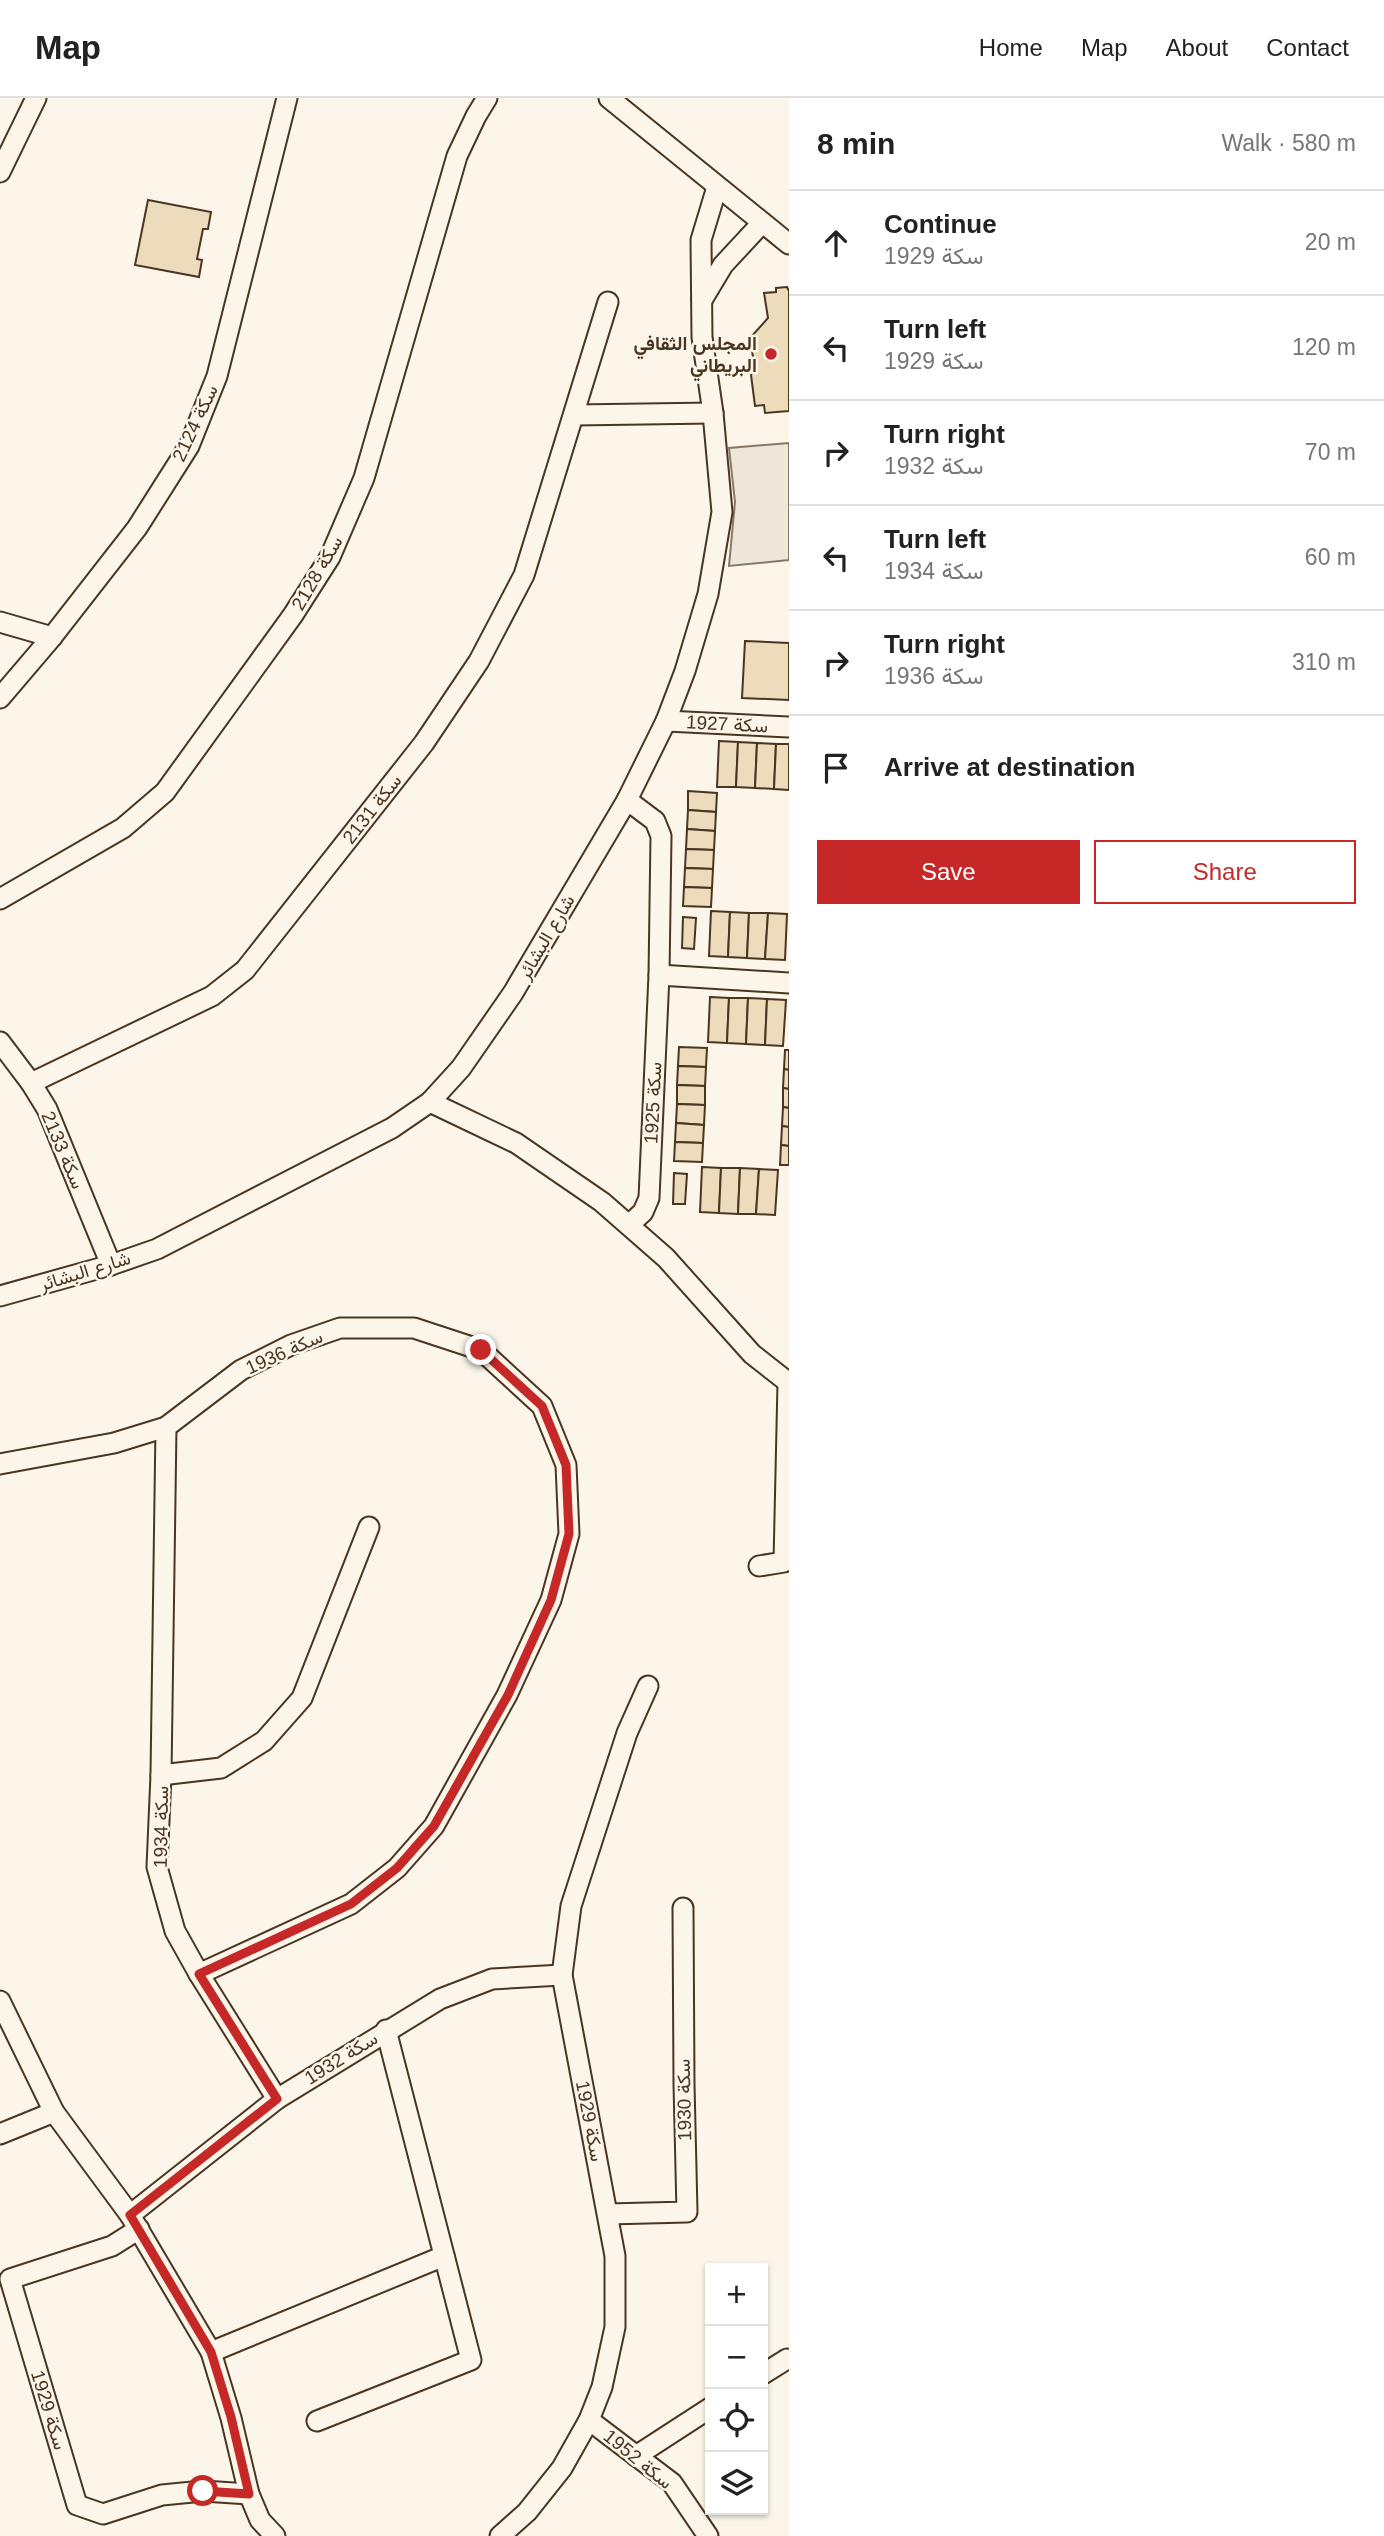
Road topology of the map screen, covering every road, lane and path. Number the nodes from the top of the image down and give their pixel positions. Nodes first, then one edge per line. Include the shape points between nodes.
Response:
1 (36, 98) edge
2 (287, 98) edge
3 (487, 98) edge
4 (609, 98) edge
5 (0, 172) edge
6 (717, 187) junction
7 (762, 223) junction
8 (789, 244) edge
9 (701, 300) junction
10 (608, 302) dead end
11 (713, 413) junction
12 (574, 415) junction
13 (0, 622) edge
14 (52, 637) junction
15 (0, 698) edge
16 (666, 721) junction
17 (789, 727) edge
18 (627, 800) junction
19 (0, 899) edge
20 (659, 975) junction
21 (789, 983) edge
22 (0, 1042) edge
23 (30, 1083) junction
24 (430, 1102) junction
25 (629, 1225) junction
26 (111, 1265) junction
27 (0, 1296) edge
28 (788, 1383) edge
29 (166, 1427) junction
30 (0, 1464) edge
31 (369, 1527) dead end
32 (759, 1566) dead end
33 (648, 1686) dead end
34 (161, 1775) junction
35 (683, 1908) dead end
36 (199, 1974) junction
37 (562, 1975) junction
38 (0, 2001) edge
39 (386, 2030) junction
40 (277, 2099) junction
41 (54, 2112) junction
42 (0, 2134) edge
43 (608, 2214) junction
44 (134, 2222) junction
45 (444, 2256) junction
46 (211, 2352) junction
47 (787, 2359) dead end
48 (768, 2371) edge
49 (705, 2411) edge
50 (589, 2420) junction
51 (317, 2421) dead end
52 (636, 2456) junction
53 (249, 2494) junction
54 (275, 2536) edge
55 (500, 2536) edge
56 (708, 2536) edge

1 - 5 street
2 - 14 street, سكة 2124 via 217,376 189,446 137,528
3 - 19 street, سكة 2128 via 457,156 363,478 330,557 165,792 123,828
4 - 6 street
6 - 7 street
6 - 9 street, شارع البشائر via 701,240
7 - 8 street
7 - 9 street via 723,265
9 - 11 street, شارع البشائر
10 - 12 street, سكة 2131
11 - 12 street
11 - 16 street, شارع البشائر via 722,512 708,594
12 - 23 street, سكة 2131 via 524,575 479,662 424,743 245,970 212,996
13 - 14 street
14 - 15 street, سكة 2124
16 - 17 street, سكة 1927
16 - 18 street, شارع البشائر
18 - 20 street, سكة 1925 via 655,821 662,836
18 - 24 street, شارع البشائر via 513,993 461,1068
20 - 21 street
20 - 25 street, سكة 1925 via 649,1198 643,1212
22 - 23 street, سكة 2133
23 - 26 street, سكة 2133 via 47,1109
24 - 25 street via 516,1143
24 - 26 street, شارع البشائر via 392,1128 157,1249
25 - 28 street via 666,1258 752,1354
26 - 27 street, شارع البشائر
28 - 32 street via 784,1562
29 - 30 street, سكة 1936 via 114,1443
29 - 34 street, سكة 1934
29 - 36 street, سكة 1936 via 241,1370 291,1345 340,1328 414,1328 481,1350 491,1359 542,1406 566,1465 569,1534 551,1600 508,1695 434,1826 397,1868 351,1904
31 - 34 street, سكة 1934 via 302,1698 264,1741 221,1768
33 - 37 street, سكة 1929 via 627,1733 571,1906
34 - 36 street, سكة 1934 via 157,1867 175,1930
35 - 43 street, سكة 1930 via 687,2213
36 - 40 street, سكة 1934
37 - 39 street, سكة 1932 via 492,1979 440,1999
37 - 43 street, سكة 1929
38 - 41 street
39 - 40 street, سكة 1932
39 - 45 street, سكة 1932
40 - 44 street, سكة 1932
41 - 42 street
41 - 44 street
43 - 50 street, سكة 1929 via 615,2256 615,2327 602,2387
44 - 46 street
44 - 53 street, سكة 1929 via 112,2246 10,2279 77,2505 103,2514 162,2495 203,2491
45 - 46 street
45 - 51 street, سكة 1932 via 471,2360
46 - 53 street
47 - 48 street
49 - 52 street
50 - 52 street, سكة 1952
50 - 55 street, سكة 1929 via 562,2468 527,2512
52 - 56 street, سكة 1952 via 672,2483
53 - 54 street via 260,2520

